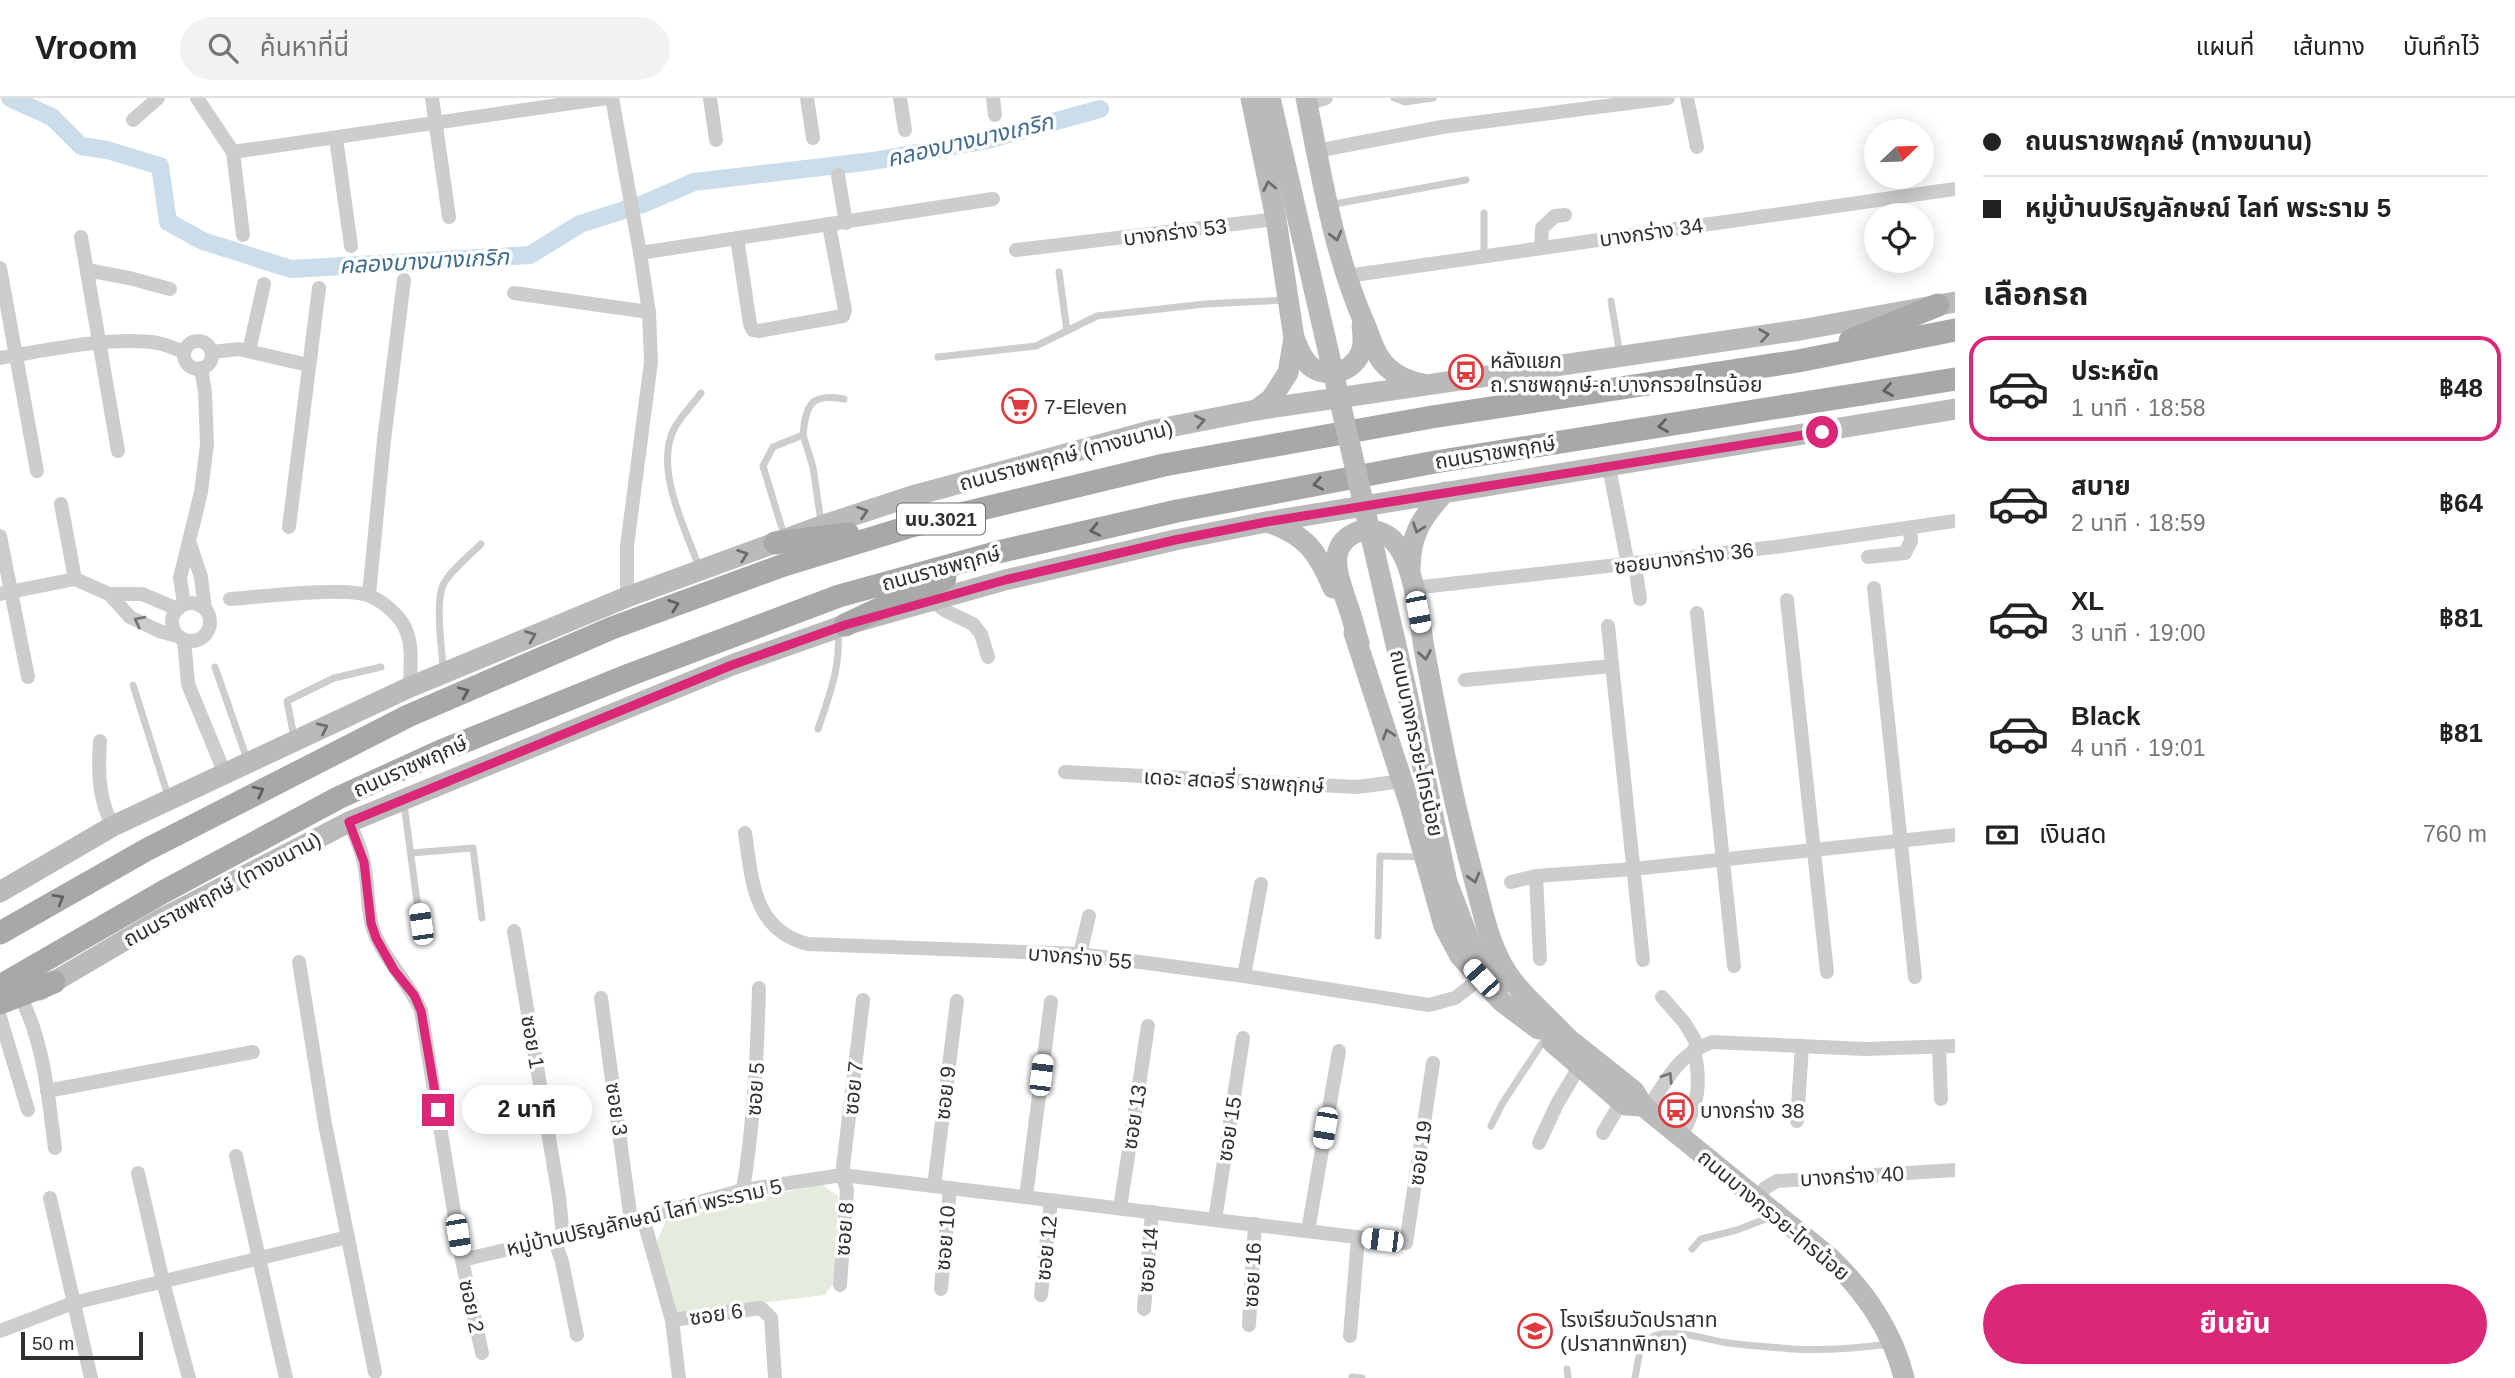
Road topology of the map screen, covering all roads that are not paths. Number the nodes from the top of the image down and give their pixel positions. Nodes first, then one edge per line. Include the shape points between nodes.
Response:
1 (158, 98) edge
2 (197, 98) edge
3 (432, 98) edge
4 (609, 98) edge
5 (710, 98) edge
6 (807, 98) edge
7 (813, 98) edge
8 (900, 98) edge
9 (993, 98) edge
10 (1251, 98) edge
11 (1270, 98) edge
12 (1279, 98) edge
13 (1394, 98) edge
14 (1433, 98) edge
15 (1668, 98) edge
16 (1687, 98) edge
17 (1313, 100) edge
18 (995, 115) dead end
19 (133, 120) dead end
20 (436, 122) junction
21 (905, 130) dead end
22 (336, 138) junction
23 (813, 138) dead end
24 (716, 140) dead end
25 (1697, 147) dead end
26 (1316, 151) junction
27 (233, 152) junction
28 (838, 175) dead end
29 (1466, 180) dead end
30 (1955, 189) edge
31 (993, 199) dead end
32 (1328, 205) junction
33 (1484, 213) dead end
34 (1564, 215) dead end
35 (449, 218) dead end
36 (1276, 219) junction
37 (846, 223) junction
38 (829, 225) junction
39 (243, 235) dead end
40 (81, 237) dead end
41 (737, 239) junction
42 (351, 246) dead end
43 (1541, 248) junction
44 (1016, 250) dead end
45 (640, 253) junction
46 (1484, 256) junction
47 (0, 268) edge
48 (87, 271) junction
49 (1059, 272) dead end
50 (1347, 276) junction
51 (404, 280) dead end
52 (264, 285) dead end
53 (319, 288) dead end
54 (170, 289) dead end
55 (514, 293) dead end
56 (1290, 300) junction
57 (1611, 301) dead end
58 (1947, 304) edge
59 (1359, 310) junction
60 (649, 312) junction
61 (1955, 330) edge
62 (1067, 331) junction
63 (1294, 338) junction
64 (100, 344) junction
65 (249, 351) junction
66 (184, 352) junction
67 (212, 352) junction
68 (15, 355) junction
69 (938, 357) dead end
70 (1620, 357) junction
71 (0, 358) edge
72 (1798, 361) junction
73 (308, 365) junction
74 (201, 368) junction
75 (1955, 379) edge
76 (1429, 386) junction
77 (701, 393) dead end
78 (844, 399) dead end
79 (1955, 409) edge
80 (1256, 410) junction
81 (803, 435) junction
82 (118, 451) dead end
83 (1609, 467) junction
84 (37, 471) dead end
85 (1445, 492) junction
86 (61, 504) dead end
87 (1955, 521) edge
88 (1266, 522) junction
89 (915, 525) junction
90 (821, 526) junction
91 (289, 527) dead end
92 (1910, 528) junction
93 (0, 536) edge
94 (780, 542) junction
95 (190, 543) junction
96 (481, 544) dead end
97 (998, 552) junction
98 (1868, 557) dead end
99 (1632, 565) junction
100 (701, 570) junction
101 (75, 579) junction
102 (1411, 580) junction
103 (1874, 588) dead end
104 (5, 593) edge
105 (109, 594) junction
106 (369, 595) junction
107 (626, 597) junction
108 (230, 599) dead end
109 (1640, 599) dead end
110 (1787, 600) dead end
111 (932, 601) junction
112 (181, 607) junction
113 (205, 609) junction
114 (1697, 613) dead end
115 (1608, 626) dead end
116 (842, 627) junction
117 (180, 638) junction
118 (1359, 643) junction
119 (988, 657) dead end
120 (1612, 666) junction
121 (215, 667) dead end
122 (381, 667) dead end
123 (443, 672) junction
124 (28, 677) dead end
125 (1465, 680) dead end
126 (133, 685) dead end
127 (410, 687) junction
128 (818, 729) dead end
129 (100, 741) dead end
130 (295, 741) junction
131 (248, 762) junction
132 (1065, 772) dead end
133 (225, 774) junction
134 (1403, 781) junction
135 (169, 799) junction
136 (404, 800) junction
137 (349, 822) junction
138 (113, 826) junction
139 (745, 832) dead end
140 (1955, 835) edge
141 (1901, 841) junction
142 (1814, 850) junction
143 (411, 853) junction
144 (1424, 857) junction
145 (1723, 860) junction
146 (1633, 869) junction
147 (1536, 876) junction
148 (1511, 882) dead end
149 (1261, 884) dead end
150 (0, 892) edge
151 (1089, 916) dead end
152 (482, 918) dead end
153 (421, 924) dead end
154 (513, 930) dead end
155 (0, 933) edge
156 (1378, 936) dead end
157 (1080, 954) junction
158 (1540, 960) dead end
159 (1643, 960) dead end
160 (299, 962) dead end
161 (1734, 965) dead end
162 (1826, 972) dead end
163 (1244, 976) junction
164 (1915, 977) dead end
165 (54, 982) joint
166 (1495, 983) junction
167 (0, 986) edge
168 (759, 988) dead end
169 (1662, 997) dead end
170 (601, 998) dead end
171 (863, 1000) dead end
172 (957, 1001) dead end
173 (11, 1002) edge
174 (1051, 1002) dead end
175 (0, 1015) edge
176 (1148, 1026) dead end
177 (1542, 1033) junction
178 (1243, 1038) dead end
179 (1570, 1041) junction
180 (1802, 1046) junction
181 (1955, 1046) edge
182 (1939, 1047) junction
183 (1697, 1048) junction
184 (1339, 1051) dead end
185 (253, 1052) dead end
186 (1433, 1063) dead end
187 (1579, 1067) junction
188 (47, 1091) junction
189 (1941, 1099) dead end
190 (1621, 1102) junction
191 (1645, 1108) junction
192 (28, 1110) dead end
193 (1797, 1121) dead end
194 (1490, 1126) dead end
195 (1603, 1133) dead end
196 (1681, 1137) junction
197 (1539, 1143) dead end
198 (55, 1148) dead end
199 (236, 1156) dead end
200 (1955, 1170) edge
201 (138, 1173) dead end
202 (842, 1175) junction
203 (933, 1186) junction
204 (950, 1188) junction
205 (743, 1190) junction
206 (1026, 1197) junction
207 (50, 1198) dead end
208 (1051, 1200) junction
209 (1758, 1200) junction
210 (1120, 1208) junction
211 (1152, 1212) junction
212 (1776, 1214) junction
213 (637, 1220) junction
214 (1215, 1220) junction
215 (1255, 1224) junction
216 (1308, 1231) junction
217 (348, 1237) junction
218 (559, 1237) junction
219 (1358, 1237) junction
220 (1406, 1243) joint
221 (1692, 1249) dead end
222 (258, 1258) junction
223 (462, 1260) junction
224 (163, 1282) junction
225 (840, 1285) dead end
226 (941, 1289) dead end
227 (1041, 1295) dead end
228 (73, 1303) junction
229 (1144, 1309) dead end
230 (672, 1320) junction
231 (1249, 1325) dead end
232 (0, 1331) edge
233 (577, 1335) dead end
234 (1350, 1336) dead end
235 (1891, 1344) junction
236 (482, 1353) dead end
237 (1567, 1369) dead end
238 (375, 1372) dead end
239 (1352, 1377) edge
240 (91, 1378) edge
241 (189, 1378) edge
242 (286, 1378) edge
243 (679, 1378) edge
244 (775, 1378) edge
245 (1362, 1378) edge
246 (1568, 1378) edge
247 (1635, 1378) edge
248 (1904, 1378) edge

1 - 19 street
2 - 27 street
3 - 20 street
4 - 20 street
4 - 45 street
5 - 24 street
6 - 7 street
6 - 23 street
8 - 21 street
9 - 18 street
36 -> 10 main road
11 - 166 main road, ถนนบางกรวย-ไทรน้อย, bridge via 1409,697 1447,882 1473,950
12 - 166 main road, ถนนบางกรวย-ไทรน้อย via 1372,494 1455,880
13 - 14 lane via 1405,102
15 - 26 street via 1442,127
16 - 25 street
17 - 26 main road
20 - 22 street
20 - 35 street
22 - 27 street
22 - 42 street
26 - 32 main road
27 - 39 street
28 - 37 street
29 - 32 lane
30 - 43 street, บางกร่าง 34
31 - 37 street
32 -> 50 main road
33 - 46 lane
34 - 43 street via 1555,216 1542,228
36 - 44 street, บางกร่าง 53
36 - 56 main road
37 - 38 street
38 - 41 street
38 - 41 street via 843,316 760,331 750,324
40 - 48 street
41 - 45 street
43 - 46 street, บางกร่าง 34
45 - 60 street
46 - 50 street, บางกร่าง 34
47 - 68 street
48 - 54 street
48 - 64 street
49 - 62 lane
50 - 59 main road
51 - 106 street
52 - 65 street
53 - 73 street
55 - 60 street
56 - 62 lane via 1097,316
56 - 63 main road
57 - 70 lane
70 -> 58 main road, ถนนราชพฤกษ์ (ทางขนาน) / นบ.3021
58 - 72 main road
59 - 63 main road via 1360,355 1337,373 1309,365
59 - 76 main road via 1379,358 1395,374
60 - 107 street via 651,362 627,546
61 - 72 main road, ถนนราชพฤกษ์ / นบ.3021
62 - 69 lane via 1036,346
63 - 80 main road via 1288,373 1271,399
64 - 66 street via 134,341
64 - 68 street
64 - 82 street
65 - 67 street
65 - 73 street
66 - 67 street via 195,341 206,343
66 - 74 street via 187,363
67 - 74 street via 210,362
68 - 71 street
68 - 84 street
70 - 76 main road, ถนนราชพฤกษ์ (ทางขนาน) / นบ.3021
72 - 89 main road, ถนนราชพฤกษ์ / นบ.3021 via 1164,465
73 - 91 street
74 - 95 street via 206,444
75 -> 97 main road, ถนนราชพฤกษ์ / นบ.3021 via 1435,462 1177,511
76 - 80 main road, ถนนราชพฤกษ์ (ทางขนาน) / นบ.3021
77 - 100 lane via 674,429 667,473
78 - 81 lane via 821,397 814,401 806,412
79 - 83 main road, ถนนราชพฤกษ์ (ทางขนาน)
90 -> 80 main road, ถนนราชพฤกษ์ (ทางขนาน) / นบ.3021 via 1154,430
81 - 90 lane via 813,467
81 - 94 lane via 773,447 764,466
83 - 85 main road, ถนนราชพฤกษ์ (ทางขนาน)
83 - 99 street
85 - 88 main road, ถนนราชพฤกษ์ (ทางขนาน)
85 -> 102 main road via 1422,516 1410,555
86 - 101 street
87 - 92 street, ซอยบางกร่าง 36
88 - 111 main road, ถนนราชพฤกษ์ (ทางขนาน) via 1123,552
88 - 118 main road via 1292,531 1318,555
89 - 94 main road
155 -> 89 main road, ถนนราชพฤกษ์ / นบ.3021 via 146,850 408,716 612,628 783,565
90 - 94 main road, ถนนราชพฤกษ์ (ทางขนาน) / นบ.3021
92 - 98 street via 1911,541 1905,553
92 - 99 street, ซอยบางกร่าง 36
93 - 104 street
100 -> 94 main road, ถนนราชพฤกษ์ (ทางขนาน) / นบ.3021
95 - 112 street via 180,579
95 - 113 street
96 - 123 lane via 443,586
97 - 116 main road
97 - 167 main road, ถนนราชพฤกษ์ / นบ.3021 via 839,596 629,674 441,751 338,798
99 - 102 street, ซอยบางกร่าง 36
99 - 109 street
100 - 107 main road, ถนนราชพฤกษ์ (ทางขนาน) / นบ.3021
101 - 104 street
101 - 105 street
102 - 118 main road via 1387,535 1360,531 1343,542 1337,553 1338,576
102 -> 179 main road via 1444,757 1495,951 1513,981
103 - 141 street
104 - 124 street
105 - 112 street via 142,594
117 -> 105 street via 130,617
106 - 108 street via 345,592
106 - 127 street via 396,615 407,631
123 -> 107 main road, ถนนราชพฤกษ์ (ทางขนาน) / นบ.3021
110 - 142 street
111 - 116 main road, ถนนราชพฤกษ์ (ทางขนาน)
111 - 119 street via 973,624
112 - 113 street
112 - 117 street via 172,622
113 - 117 street via 210,623 204,636
114 - 145 street
115 - 120 street
116 - 128 lane via 837,671
116 - 136 main road, ถนนราชพฤกษ์ (ทางขนาน) via 732,665
117 - 133 street via 188,684
134 -> 118 main road
120 - 125 street
120 - 146 street
121 - 131 lane
122 - 130 lane via 334,678 287,701
123 - 127 main road, ถนนราชพฤกษ์ (ทางขนาน) / นบ.3021
126 - 135 lane
130 -> 127 main road, ถนนราชพฤกษ์ (ทางขนาน) / นบ.3021
129 - 138 street via 102,804
130 - 131 main road, ถนนราชพฤกษ์ (ทางขนาน) / นบ.3021
131 - 133 main road, ถนนราชพฤกษ์ (ทางขนาน) / นบ.3021
132 - 134 street, เดอะ สตอรี่ ราชพฤกษ์ via 1357,787
133 - 135 main road, ถนนราชพฤกษ์ (ทางขนาน) / นบ.3021
134 - 144 main road
135 - 138 main road, ถนนราชพฤกษ์ (ทางขนาน) / นบ.3021
136 - 137 main road, ถนนราชพฤกษ์ (ทางขนาน)
136 - 143 lane
137 - 165 main road, ถนนราชพฤกษ์ (ทางขนาน) via 159,920
137 - 223 street via 364,862 376,938 421,1011
138 - 150 main road, ถนนราชพฤกษ์ (ทางขนาน) / นบ.3021
139 - 157 street, บางกร่าง 55 via 762,910 789,939 808,944
140 - 141 street
141 - 142 street
141 - 164 street
142 - 145 street
142 - 162 street
143 - 152 lane via 473,849
143 - 153 lane
144 - 156 lane via 1380,856
144 - 166 main road via 1444,926 1460,956
145 - 146 street
145 - 161 street
146 - 147 street
146 - 159 street
147 - 148 street
147 - 158 street
149 - 163 street
151 - 157 street
154 - 218 street, ซอย 1 via 559,1197
157 - 163 street, บางกร่าง 55
160 - 217 street
163 - 166 street, บางกร่าง 55 via 1429,1005
165 - 173 main road
166 - 177 main road, ถนนบางกรวย-ไทรน้อย
166 - 179 main road, ถนนบางกรวย-ไทรน้อย
168 - 205 street, ซอย 5 via 757,1060
169 - 183 street via 1684,1022
170 - 213 street, ซอย 3
171 - 202 street, ซอย 7
172 - 203 street, ซอย 9
173 - 175 main road
173 - 188 street via 33,1023
174 - 206 street
175 - 192 street
176 - 210 street, ซอย 13
177 - 187 main road, ถนนบางกรวย-ไทรน้อย
177 - 194 lane
178 - 214 street, ซอย 15
179 - 191 main road, ถนนบางกรวย-ไทรน้อย via 1634,1091
180 - 182 street
180 - 183 street via 1712,1042
180 - 193 street
181 - 182 street
182 - 189 street
191 -> 183 street via 1679,1060
183 - 196 street via 1699,1091
184 - 216 street
185 - 188 street
186 - 220 street, ซอย 19
187 - 190 main road, ถนนบางกรวย-ไทรน้อย
187 - 197 street
188 - 198 street
190 - 191 main road, ถนนบางกรวย-ไทรน้อย
190 - 195 street
191 - 196 main road, ถนนบางกรวย-ไทรน้อย
196 - 209 main road, ถนนบางกรวย-ไทรน้อย
199 - 222 street
200 - 209 street, บางกร่าง 40 via 1777,1181 1765,1188
201 - 224 street
202 - 203 street, หมู่บ้านปริญลักษณ์ ไลท์ พระราม 5
202 - 205 street, หมู่บ้านปริญลักษณ์ ไลท์ พระราม 5
202 - 225 street, ซอย 8 via 847,1190
203 - 204 street, หมู่บ้านปริญลักษณ์ ไลท์ พระราม 5
204 - 206 street, หมู่บ้านปริญลักษณ์ ไลท์ พระราม 5
204 - 226 street, ซอย 10
205 - 213 street, หมู่บ้านปริญลักษณ์ ไลท์ พระราม 5
206 - 208 street, หมู่บ้านปริญลักษณ์ ไลท์ พระราม 5
207 - 228 street
208 - 210 street, หมู่บ้านปริญลักษณ์ ไลท์ พระราม 5
208 - 227 street, ซอย 12
209 - 212 main road, ถนนบางกรวย-ไทรน้อย
210 - 211 street, หมู่บ้านปริญลักษณ์ ไลท์ พระราม 5
211 - 214 street, หมู่บ้านปริญลักษณ์ ไลท์ พระราม 5
211 - 229 street, ซอย 14
212 - 221 lane via 1701,1239
212 - 235 main road, ถนนบางกรวย-ไทรน้อย via 1847,1274 1865,1295
213 - 218 street, หมู่บ้านปริญลักษณ์ ไลท์ พระราม 5
213 - 230 street, ซอย 6
214 - 215 street, หมู่บ้านปริญลักษณ์ ไลท์ พระราม 5
215 - 216 street, หมู่บ้านปริญลักษณ์ ไลท์ พระราม 5
215 - 231 street, ซอย 16
216 - 219 street, หมู่บ้านปริญลักษณ์ ไลท์ พระราม 5
217 - 222 street
217 - 238 street
218 - 223 street, หมู่บ้านปริญลักษณ์ ไลท์ พระราม 5
218 - 233 street, ซอย 1
219 - 220 street, หมู่บ้านปริญลักษณ์ ไลท์ พระราม 5
219 - 234 street
222 - 224 street
222 - 242 street
223 - 236 street, ซอย 2
224 - 228 street
224 - 241 street
228 - 232 street
228 - 240 street
230 - 243 street
230 - 244 street, ซอย 6 via 761,1308 772,1324
235 - 247 lane via 1797,1349 1656,1335 1646,1340
235 - 248 main road, ถนนบางกรวย-ไทรน้อย
237 - 246 lane
239 - 245 lane

